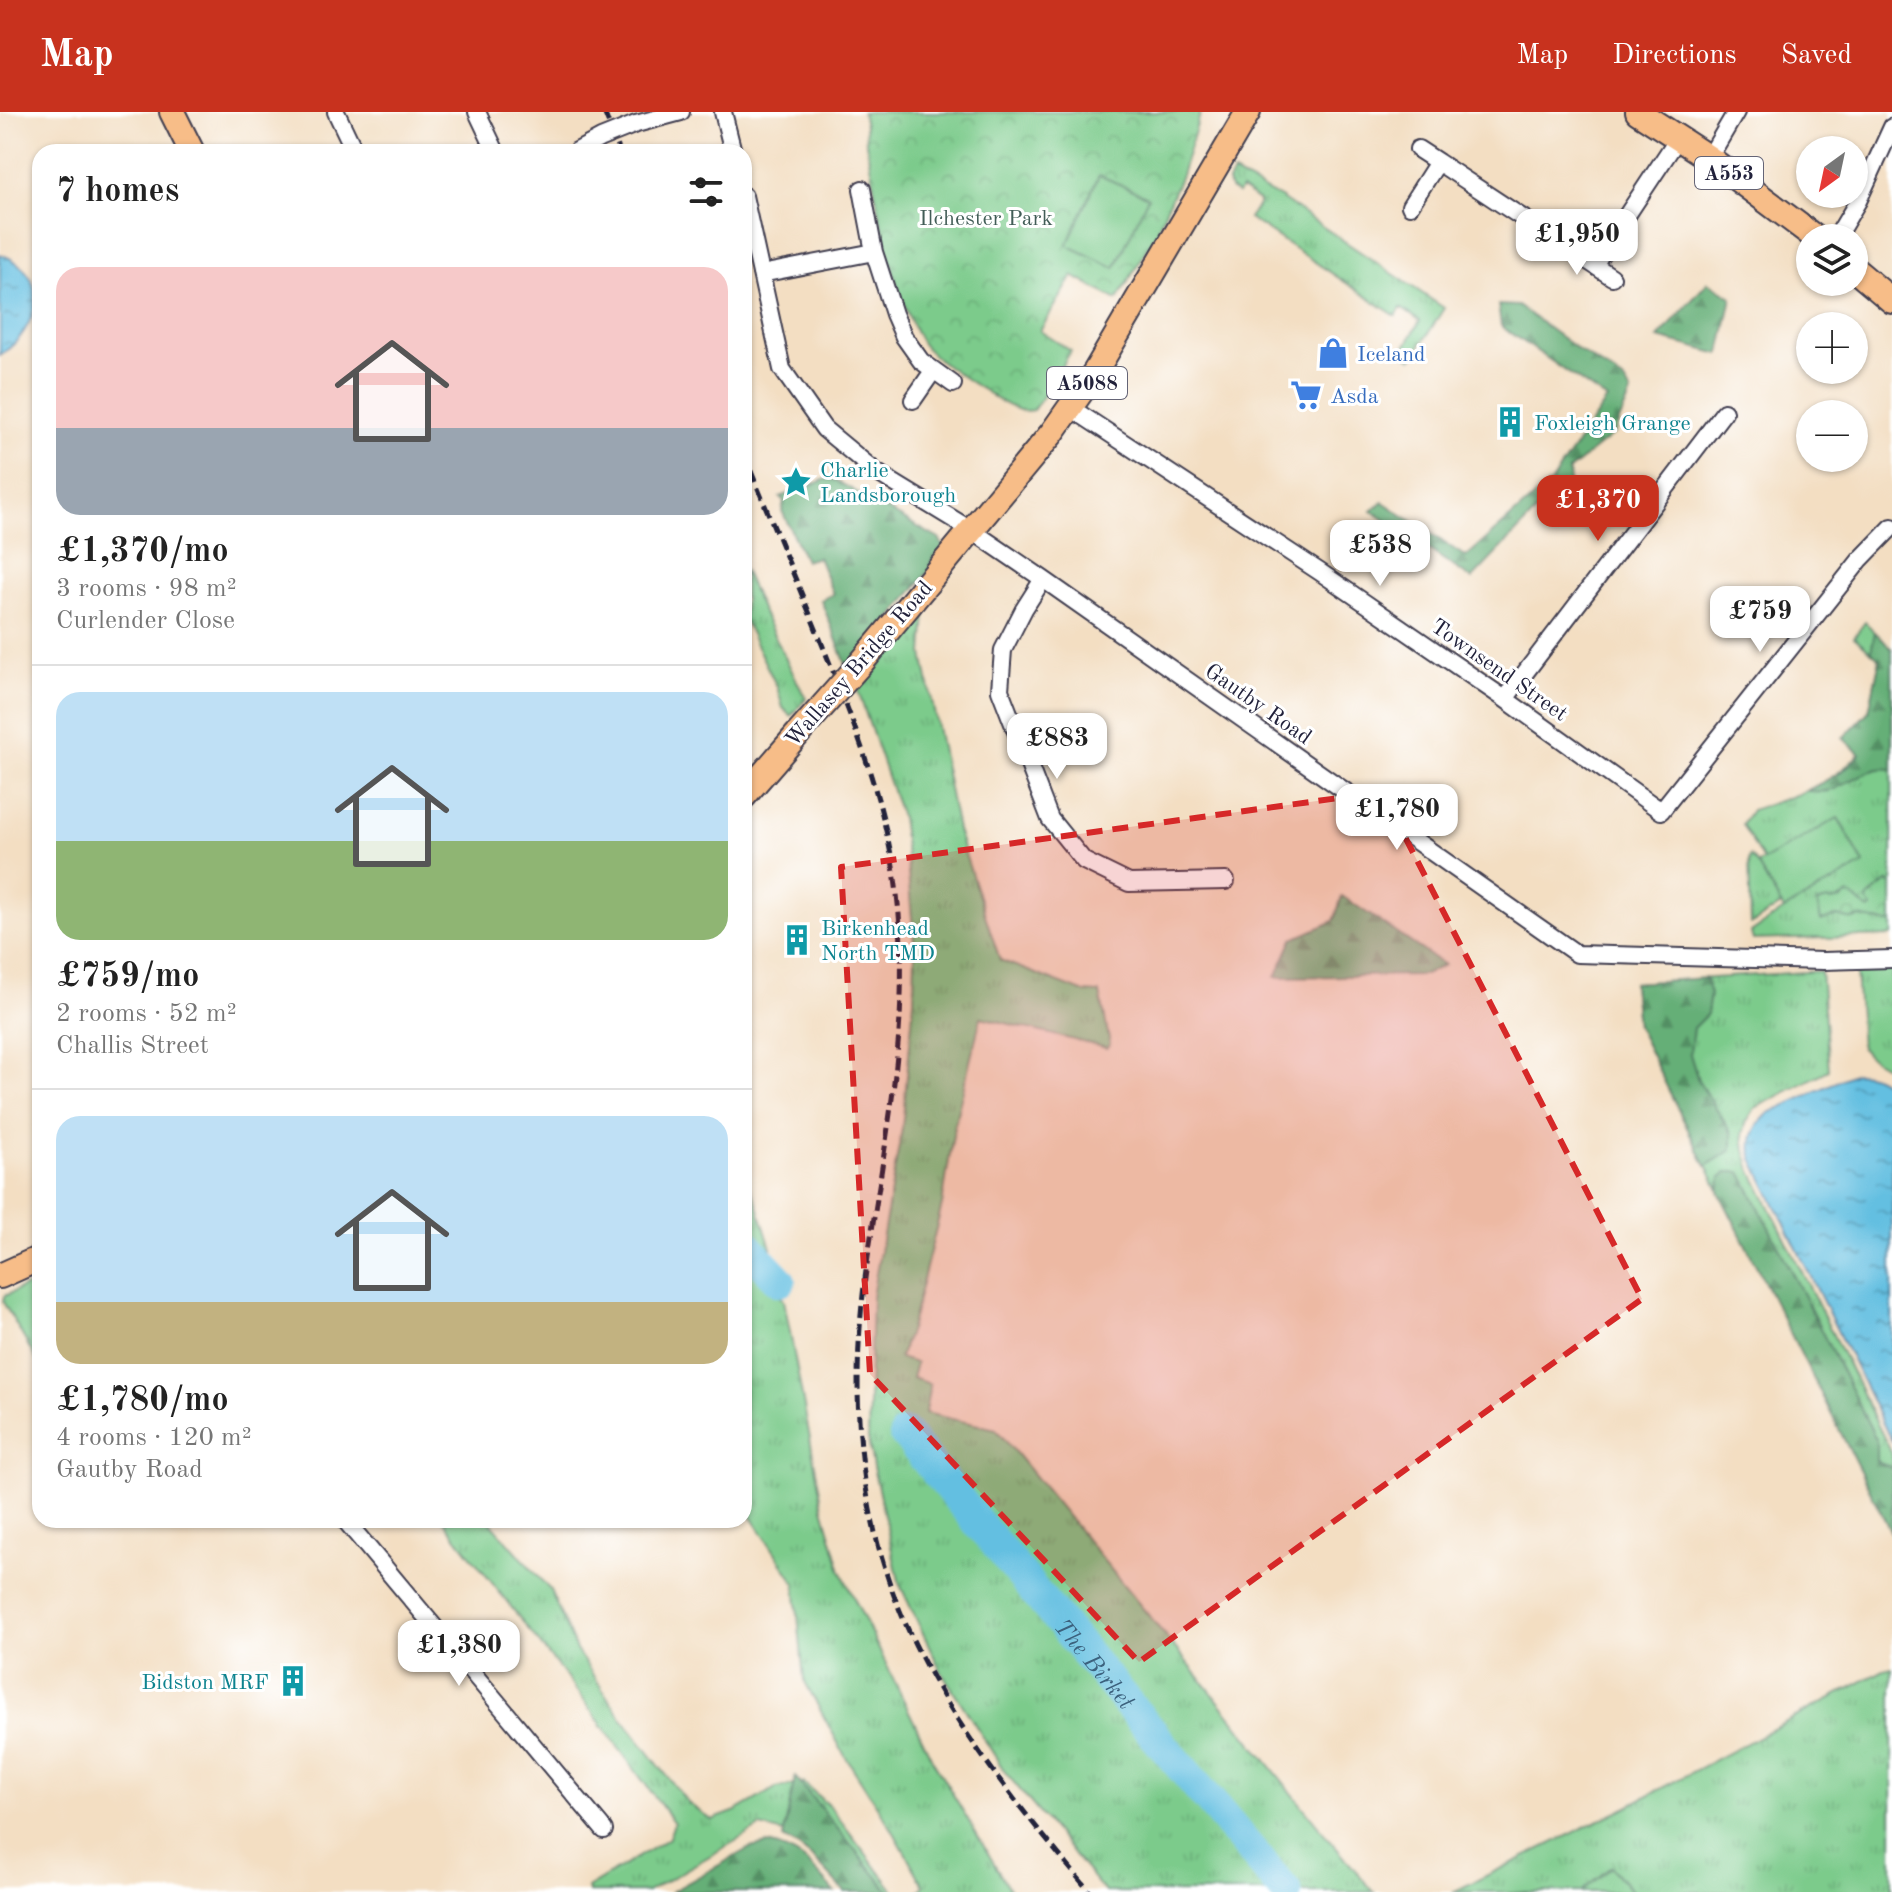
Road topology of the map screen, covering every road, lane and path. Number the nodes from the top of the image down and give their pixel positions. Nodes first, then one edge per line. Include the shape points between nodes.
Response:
1 (172, 112) edge
2 (336, 112) edge
3 (477, 112) edge
4 (681, 112) edge
5 (723, 112) edge
6 (1229, 112) edge
7 (1248, 112) edge
8 (1638, 112) edge
9 (1736, 112) edge
10 (1892, 127) edge
11 (1678, 138) junction
12 (188, 144) edge
13 (351, 144) edge
14 (492, 144) edge
15 (590, 144) edge
16 (731, 144) edge
17 (1418, 149) dead end
18 (1709, 158) junction
19 (1438, 162) junction
20 (862, 189) dead end
21 (1410, 206) dead end
22 (1181, 222) junction
23 (1797, 224) edge
24 (1844, 224) edge
25 (752, 233) edge
26 (874, 252) junction
27 (1594, 265) junction
28 (761, 274) junction
29 (1612, 277) dead end
30 (1868, 281) edge
31 (1892, 301) edge
32 (933, 371) junction
33 (953, 384) dead end
34 (913, 400) dead end
35 (1071, 408) junction
36 (1724, 412) dead end
37 (1892, 527) edge
38 (971, 530) junction
39 (1043, 579) junction
40 (1505, 699) junction
41 (752, 787) edge
42 (1226, 881) dead end
43 (1892, 959) edge
44 (32, 1262) edge
45 (0, 1276) edge
46 (352, 1528) edge
47 (604, 1830) dead end

1 - 12 main road
2 - 13 street
3 - 14 street
4 - 15 street, bridge
5 - 16 street
6 - 22 main road, A5088
7 - 22 main road, A5088
8 - 11 main road, A553
9 - 18 street
10 - 24 street
11 - 18 main road, A553
11 - 27 street
17 - 19 street
18 - 23 main road, A553
19 - 21 street
19 - 27 street
20 - 26 street
22 - 35 main road, A5088
25 - 28 street, Gautby Road
26 - 28 street
26 - 32 street via 904,337
27 - 29 street
28 - 38 street, Gautby Road via 782,369 824,429 876,472
30 - 31 main road
32 - 33 street
32 - 34 street
35 - 38 main road, A5088
35 - 40 street, Townsend Street
36 - 40 street
37 - 40 street, Townsend Street via 1860,560 1661,811
38 - 39 street, Gautby Road
38 - 41 main road, Wallasey Bridge Road / A5088, bridge
39 - 42 street via 1003,650 1000,690 1050,819 1084,861 1129,883
39 - 43 street, Gautby Road via 1577,954
44 - 45 main road
46 - 47 street

